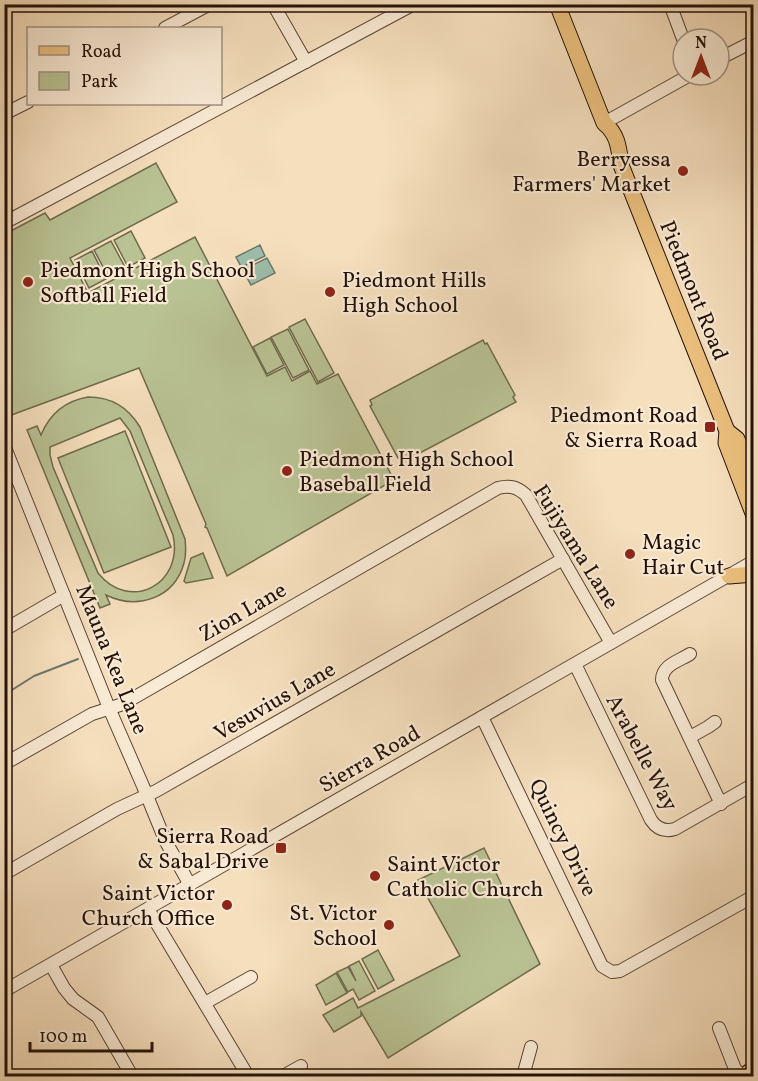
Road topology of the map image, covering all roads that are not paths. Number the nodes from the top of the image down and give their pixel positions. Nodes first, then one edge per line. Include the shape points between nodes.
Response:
1 (210, 4) edge
2 (273, 4) edge
3 (414, 4) edge
4 (556, 4) edge
5 (670, 4) edge
6 (167, 27) edge
7 (679, 27) edge
8 (753, 41) edge
9 (731, 53) edge
10 (306, 63) junction
11 (671, 86) edge
12 (27, 102) edge
13 (4, 114) edge
14 (604, 123) junction
15 (4, 223) edge
16 (727, 431) junction
17 (4, 445) edge
18 (753, 480) edge
19 (498, 488) joint
20 (753, 516) edge
21 (563, 559) junction
22 (753, 561) edge
23 (753, 574) edge
24 (729, 576) junction
25 (64, 595) junction
26 (4, 630) edge
27 (611, 643) junction
28 (690, 654) dead end
29 (575, 664) junction
30 (109, 708) junction
31 (482, 717) junction
32 (715, 722) dead end
33 (690, 737) junction
34 (4, 764) edge
35 (753, 784) edge
36 (147, 796) junction
37 (721, 804) junction
38 (4, 873) edge
39 (190, 885) junction
40 (753, 896) edge
41 (148, 909) junction
42 (51, 965) junction
43 (251, 977) dead end
44 (4, 991) edge
45 (205, 1003) junction
46 (719, 1028) dead end
47 (531, 1047) dead end
48 (301, 1066) dead end
49 (753, 1068) edge
50 (132, 1077) edge
51 (248, 1077) edge
52 (283, 1077) edge
53 (523, 1077) edge
54 (743, 1077) edge

1 - 6 street
2 - 10 street
3 - 10 street
4 - 14 main road, Piedmont Road
5 - 7 street
8 - 9 street
10 - 15 street
11 - 14 street
12 - 13 street
14 - 16 main road, Piedmont Road via 612,129 621,165
16 - 18 main road, Piedmont Road via 736,439
16 - 20 main road, Piedmont Road via 726,443
17 - 25 street, Mauna Kea Lane
19 - 21 street, Fujiyama Lane via 513,486 526,495
19 - 30 street, Zion Lane via 123,704
21 - 27 street, Fujiyama Lane
21 - 36 street, Vesuvius Lane
22 - 24 street, Sierra Road
23 - 24 main road
24 - 27 street, Sierra Road
25 - 26 street
25 - 30 street, Mauna Kea Lane
27 - 29 street, Sierra Road
28 - 33 street via 662,673
29 - 31 street, Sierra Road
29 - 37 street, Arabelle Way via 653,824 663,830 675,829
30 - 34 street, Zion Lane
30 - 36 street, Mauna Kea Lane
31 - 39 street, Sierra Road
31 - 40 street, Quincy Drive via 602,966 612,972 620,971
32 - 33 street
33 - 37 street
35 - 37 street, Arabelle Way
36 - 38 street, Vesuvius Lane
36 - 39 street, Mauna Kea Lane
39 - 41 street, Sierra Road
41 - 42 street, Sierra Road
41 - 45 street
42 - 44 street, Sierra Road
42 - 50 street via 73,999 98,1017
43 - 45 street
45 - 51 street
46 - 54 street via 735,1069
47 - 53 street
48 - 52 street
49 - 54 main road

